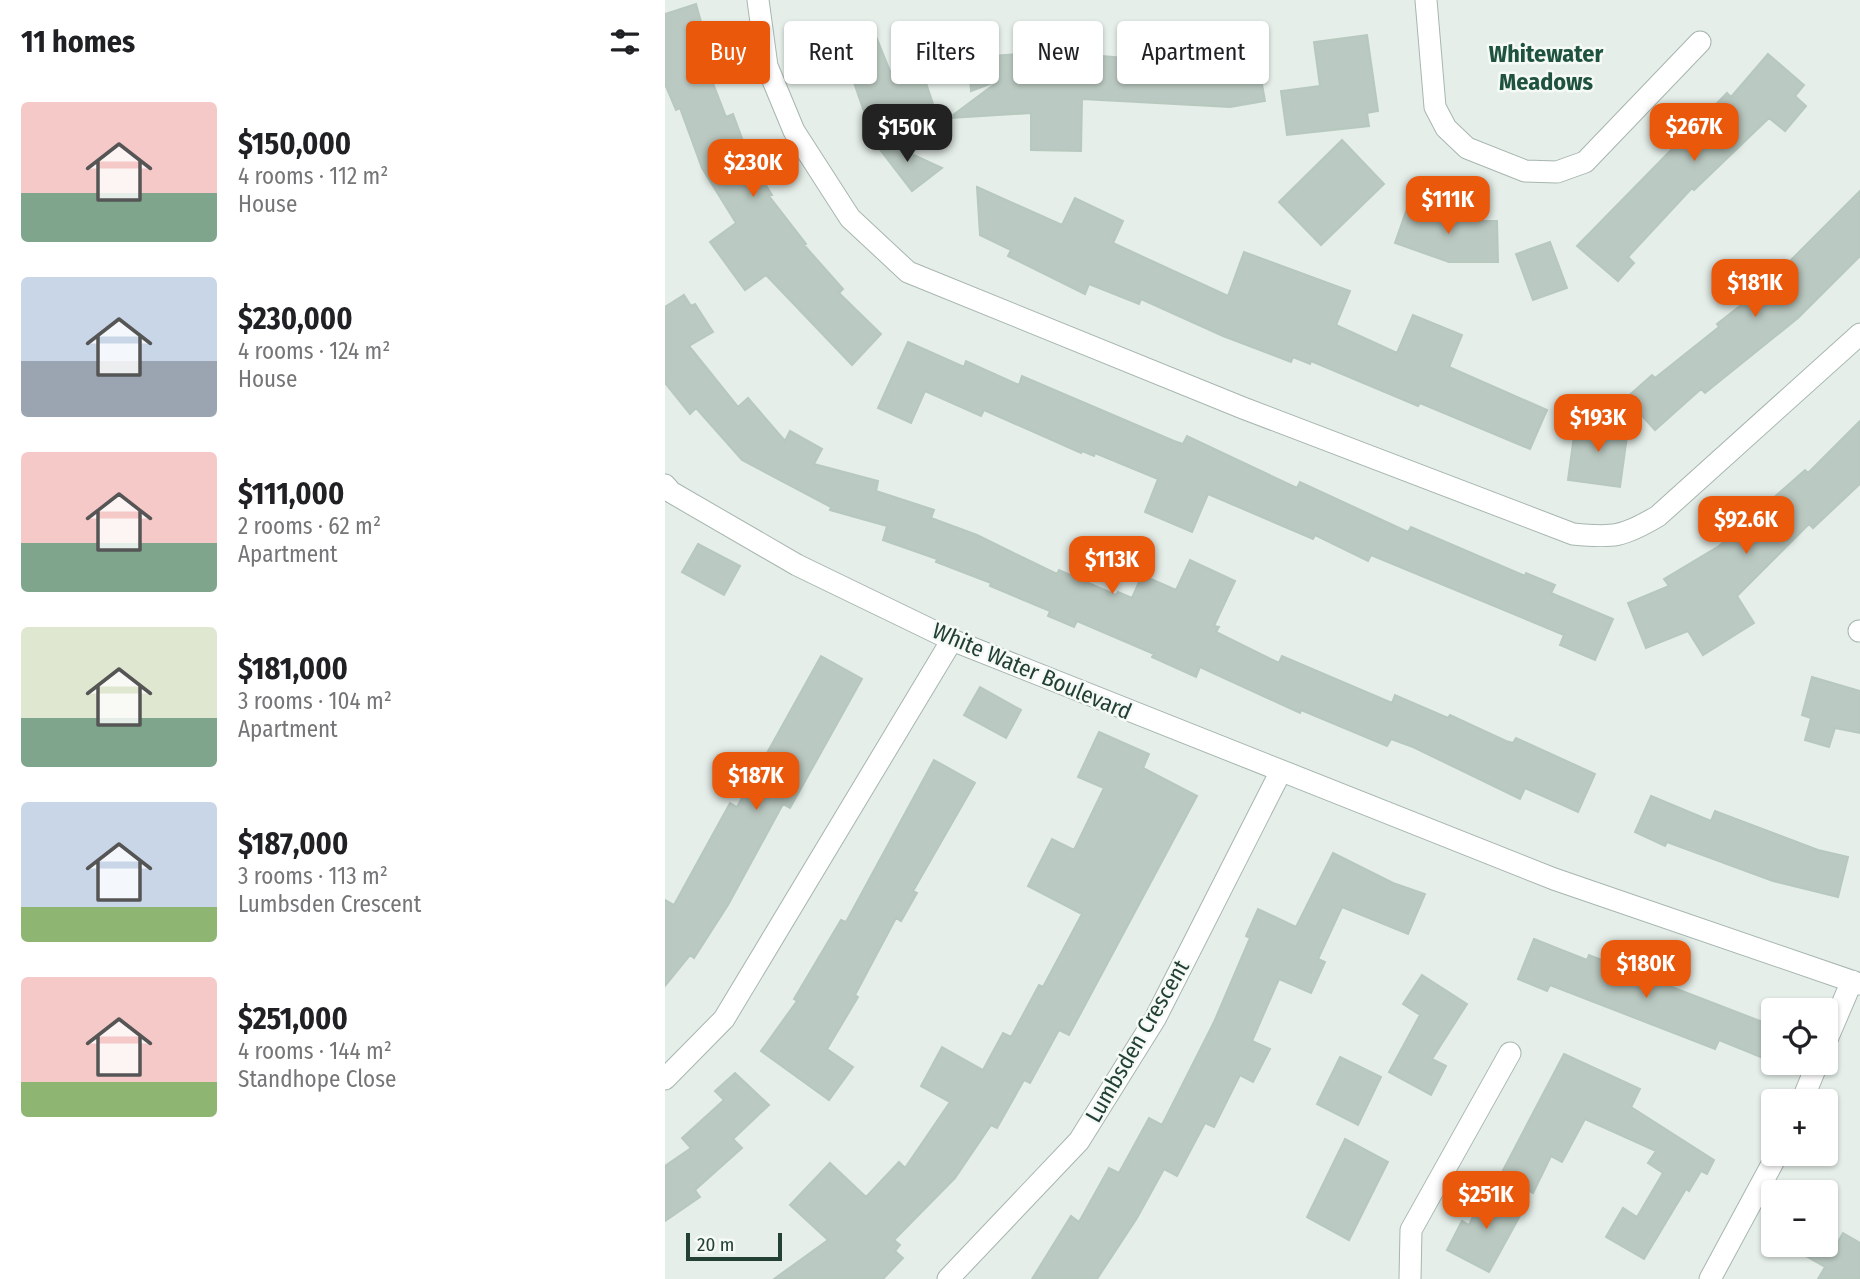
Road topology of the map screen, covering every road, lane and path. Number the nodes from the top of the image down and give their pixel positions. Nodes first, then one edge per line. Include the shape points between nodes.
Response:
1 (758, 0) edge
2 (1426, 0) edge
3 (1700, 42) dead end
4 (1860, 334) edge
5 (667, 493) edge
6 (952, 640) junction
7 (1281, 771) junction
8 (1856, 982) edge
9 (1838, 1018) edge
10 (1510, 1053) dead end
11 (665, 1079) edge
12 (1771, 1166) edge
13 (948, 1279) edge
14 (1411, 1279) edge
15 (1711, 1279) edge

1 - 4 street via 767,66 794,131 850,218 908,272 1243,408 1573,534 1612,537 1658,516
2 - 3 street via 1435,107 1446,128 1467,148 1525,171 1557,172 1585,162
5 - 6 street, White Water Boulevard via 797,565
6 - 7 street, White Water Boulevard
6 - 11 street via 724,1019
7 - 8 street, White Water Boulevard via 1554,879
7 - 13 street, Lumbsden Crescent via 1155,1019 1079,1141
8 - 9 street
10 - 14 street via 1411,1230
12 - 15 street

